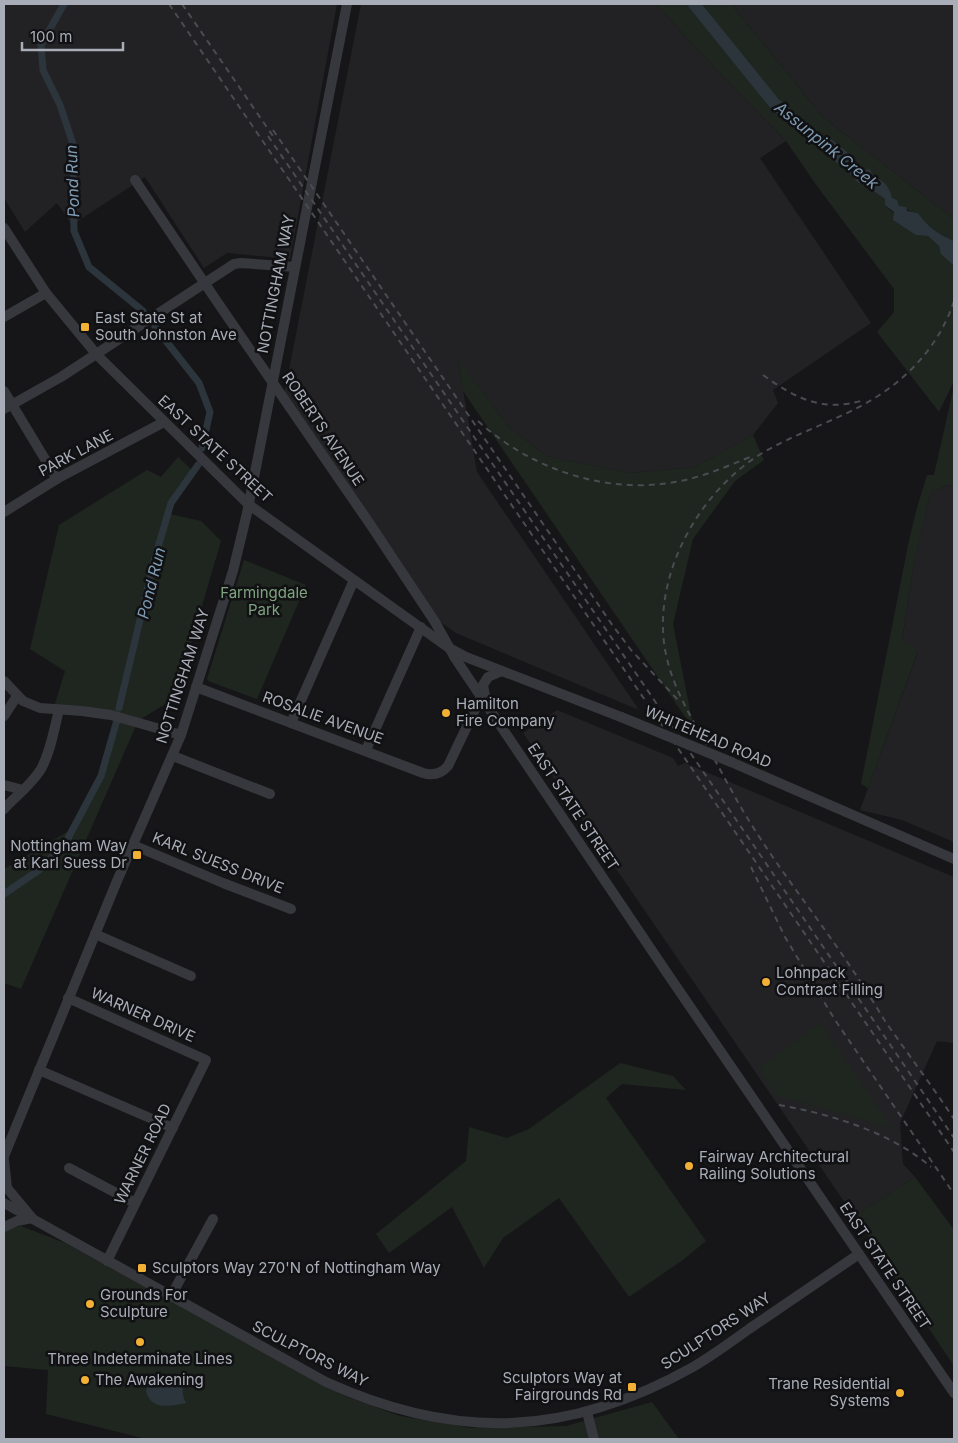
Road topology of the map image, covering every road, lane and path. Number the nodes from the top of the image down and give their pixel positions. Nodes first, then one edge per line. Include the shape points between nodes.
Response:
1 (347, 4) edge
2 (135, 180) dead end
3 (4, 228) edge
4 (294, 267) junction
5 (205, 284) junction
6 (46, 293) junction
7 (4, 317) edge
8 (97, 355) junction
9 (272, 381) junction
10 (4, 391) edge
11 (8, 406) edge
12 (164, 422) junction
13 (57, 479) junction
14 (248, 504) junction
15 (4, 512) edge
16 (354, 580) junction
17 (421, 627) junction
18 (449, 648) junction
19 (502, 671) junction
20 (4, 681) edge
21 (196, 687) junction
22 (17, 696) junction
23 (484, 701) junction
24 (59, 710) junction
25 (4, 716) edge
26 (291, 722) junction
27 (181, 735) junction
28 (366, 750) junction
29 (173, 756) junction
30 (4, 785) edge
31 (23, 790) junction
32 (270, 794) dead end
33 (4, 808) edge
34 (134, 845) junction
35 (954, 858) edge
36 (291, 909) dead end
37 (95, 934) junction
38 (191, 976) dead end
39 (68, 998) junction
40 (206, 1060) joint
41 (39, 1070) junction
42 (173, 1128) junction
43 (4, 1158) edge
44 (69, 1168) dead end
45 (4, 1203) edge
46 (136, 1203) junction
47 (32, 1218) junction
48 (213, 1219) dead end
49 (4, 1227) edge
50 (859, 1254) junction
51 (107, 1260) junction
52 (171, 1296) junction
53 (954, 1393) edge
54 (587, 1412) junction
55 (594, 1439) edge

1 - 4 street, NOTTINGHAM WAY
2 - 5 street, ROBERTS AVENUE
3 - 6 street, EAST STATE STREET
4 - 5 street via 234,264
4 - 9 street, NOTTINGHAM WAY
5 - 8 street
5 - 9 street, ROBERTS AVENUE
6 - 7 street
6 - 8 street, EAST STATE STREET
8 - 11 street
8 - 12 street, EAST STATE STREET
9 - 14 street, NOTTINGHAM WAY
9 - 18 street, ROBERTS AVENUE via 435,622
10 - 11 street
11 - 13 street
12 - 13 street, PARK LANE
12 - 14 street, EAST STATE STREET
13 - 15 street, PARK LANE
14 - 16 street, EAST STATE STREET
14 - 21 street, NOTTINGHAM WAY via 232,572
16 - 17 street, EAST STATE STREET
16 - 26 street
17 - 18 street, EAST STATE STREET
17 - 28 street
18 - 19 street, WHITEHEAD ROAD
18 - 23 street, EAST STATE STREET
19 - 23 street via 488,677 483,685
19 - 35 street, WHITEHEAD ROAD, bridge via 620,716
20 - 22 street
21 - 26 street, ROSALIE AVENUE
21 - 27 street, NOTTINGHAM WAY
22 - 24 street via 31,706
22 - 25 street
23 - 28 street, ROSALIE AVENUE via 448,766 440,773 428,774
23 - 50 street, EAST STATE STREET
24 - 27 street via 111,715
24 - 31 street via 45,761
26 - 28 street, ROSALIE AVENUE
27 - 29 street, NOTTINGHAM WAY
29 - 32 street
29 - 34 street, NOTTINGHAM WAY
30 - 31 street
31 - 33 street
34 - 36 street, KARL SUESS DRIVE
34 - 37 street, NOTTINGHAM WAY
37 - 38 street
37 - 39 street, NOTTINGHAM WAY
39 - 40 street, WARNER DRIVE
39 - 41 street, NOTTINGHAM WAY
40 - 42 street, WARNER ROAD
41 - 42 street
41 - 43 street, NOTTINGHAM WAY
42 - 46 street, WARNER ROAD
43 - 47 street via 7,1188
44 - 46 street
45 - 47 street, SCULPTORS WAY
46 - 51 street, WARNER ROAD
47 - 49 street
47 - 51 street, SCULPTORS WAY
48 - 52 street
50 - 53 street, EAST STATE STREET
50 - 54 street, SCULPTORS WAY via 695,1366 649,1390
51 - 52 street, SCULPTORS WAY
52 - 54 street, SCULPTORS WAY via 326,1382 398,1410 435,1418 488,1423 532,1422
54 - 55 street

